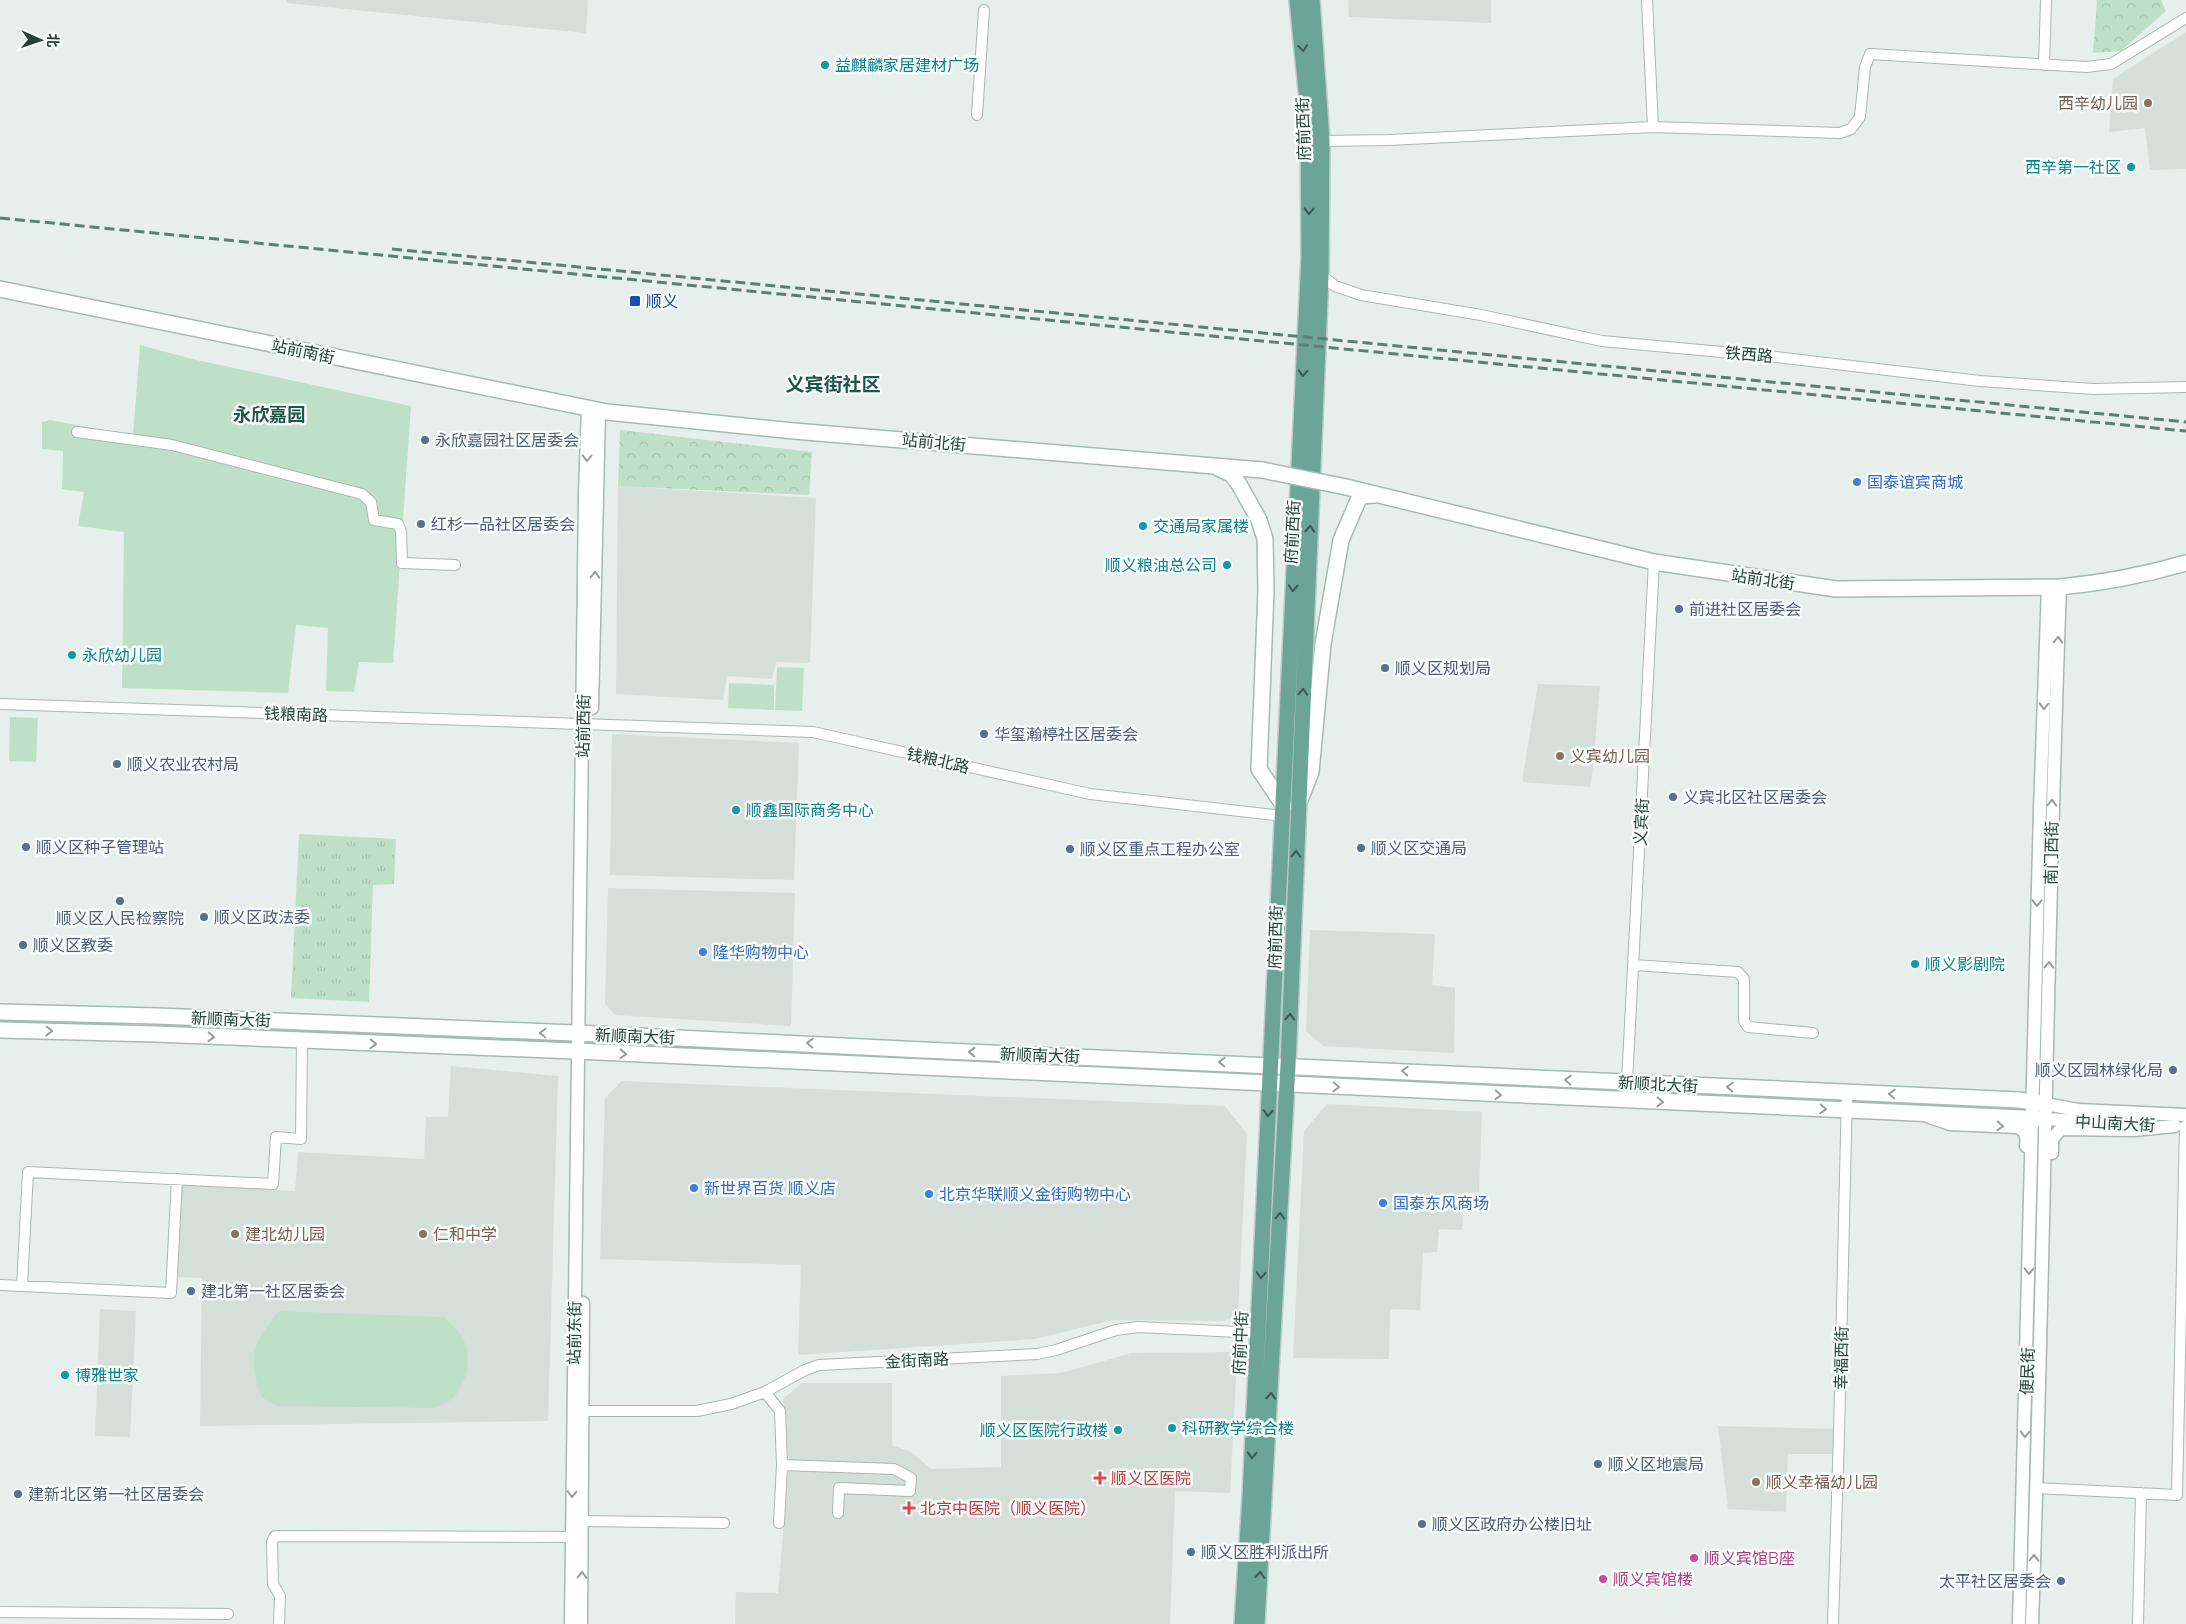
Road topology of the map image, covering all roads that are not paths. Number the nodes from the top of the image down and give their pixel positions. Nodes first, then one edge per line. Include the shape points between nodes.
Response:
1 (1297, 0) edge
2 (1312, 0) edge
3 (1647, 0) edge
4 (2046, 0) edge
5 (984, 10) dead end
6 (2186, 18) edge
7 (2044, 65) junction
8 (977, 115) dead end
9 (1653, 127) junction
10 (1322, 141) junction
11 (1321, 275) junction
12 (0, 289) edge
13 (2186, 387) edge
14 (598, 411) junction
15 (77, 432) dead end
16 (1208, 466) junction
17 (1377, 494) junction
18 (1654, 562) junction
19 (2186, 564) edge
20 (455, 565) dead end
21 (2054, 587) junction
22 (0, 704) edge
23 (588, 724) junction
24 (1288, 810) junction
25 (1634, 965) junction
26 (2042, 987) junction
27 (0, 1012) edge
28 (0, 1030) edge
29 (1813, 1033) dead end
30 (302, 1041) junction
31 (582, 1043) junction
32 (1271, 1064) junction
33 (1288, 1065) junction
34 (1627, 1082) junction
35 (1270, 1083) junction
36 (1287, 1084) junction
37 (1847, 1092) junction
38 (1920, 1095) junction
39 (1846, 1110) junction
40 (2078, 1110) junction
41 (2039, 1111) junction
42 (1918, 1113) junction
43 (2183, 1123) edge
44 (177, 1179) junction
45 (2030, 1249) junction
46 (2042, 1257) junction
47 (0, 1285) edge
48 (22, 1286) junction
49 (1258, 1333) junction
50 (2182, 1390) edge
51 (765, 1392) junction
52 (582, 1411) junction
53 (782, 1465) junction
54 (2036, 1488) junction
55 (2141, 1492) junction
56 (2175, 1495) junction
57 (2186, 1495) edge
58 (838, 1513) dead end
59 (582, 1521) junction
60 (779, 1522) dead end
61 (724, 1523) dead end
62 (577, 1537) junction
63 (0, 1612) edge
64 (228, 1614) dead end
65 (279, 1624) edge
66 (571, 1624) edge
67 (581, 1624) edge
68 (1242, 1624) edge
69 (1257, 1624) edge
70 (1832, 1624) edge
71 (2019, 1624) edge
72 (2032, 1624) edge
73 (2138, 1624) edge

1 -> 24 main road, 府前西街 via 1308,110 1310,208
2 - 10 main road, 府前西街
3 - 9 street
4 - 7 street
5 - 8 street
6 - 7 street via 2111,64 2086,67
7 - 9 street via 1870,54 1865,67 1860,117 1851,129 1840,133
9 - 10 street
10 - 11 main road, 府前西街
11 - 13 street, 铁西路 via 1335,286 1362,295 1481,315 1602,341 1980,381 2093,389
24 -> 11 main road, 府前西街
12 - 14 main road, 站前南街
14 - 16 main road, 站前北街
14 - 23 street, 站前西街 via 585,494
15 - 20 street via 172,445 362,494 371,502 374,520 398,524 402,563
16 - 17 main road, 站前北街, bridge via 1262,470
16 - 24 main road via 1231,474 1239,484 1259,520 1265,539 1259,769
17 - 18 main road, 站前北街
17 - 24 main road via 1360,496 1341,540 1323,644 1311,772
18 - 21 main road, 站前北街 via 1836,589
18 - 25 street, 义宾街
19 - 21 main road, 站前北街 via 2090,585
21 - 26 street, 南门西街
22 - 23 street, 钱粮南路
23 - 24 street, 钱粮北路 via 813,732 1090,794
23 - 31 street, 站前西街
24 - 32 main road, 府前西街
33 -> 24 main road, 府前西街
25 - 29 street via 1738,972 1744,978 1744,1021 1748,1027
25 - 34 street, 义宾街
26 - 38 street via 2028,1015 2023,1095 1946,1092
26 - 40 street via 2054,1010 2054,1090 2060,1100
26 - 41 street, 南门西街
31 -> 27 main road, 新顺南大街 via 157,1016
28 -> 30 main road, 新顺南大街
30 -> 31 main road, 新顺南大街
30 - 44 street via 301,1139 276,1137 273,1184
32 -> 31 main road, 新顺南大街
31 -> 35 main road, 新顺南大街
31 - 52 street, 站前东街
31 -> 62 street, 站前东街
32 - 33 main road, 新顺北大街
32 - 35 main road, 府前中街
34 -> 33 main road, 新顺北大街
33 - 36 main road, 府前中街
37 -> 34 main road, 新顺北大街
35 - 36 main road, 新顺北大街
35 -> 49 main road, 府前中街
36 -> 39 main road, 新顺北大街
69 -> 36 main road, 府前中街
38 -> 37 main road, 新顺北大街
37 - 39 street, 幸福西街
38 - 41 main road, 新顺北大街
39 - 42 main road, 新顺北大街
39 - 70 street, 幸福西街
40 - 41 street
40 - 43 street
41 - 42 main road, 新顺北大街
41 - 43 street, 中山南大街
41 - 45 street, 便民街
41 - 46 street, 便民街
42 -> 45 street via 1950,1124 2017,1127 2024,1131 2025,1220
43 - 46 street via 2125,1131 2068,1128 2055,1134 2052,1142 2050,1216
43 - 50 street
44 - 48 street via 28,1172
44 - 48 street via 171,1293
45 -> 71 street, 便民街
46 - 54 street, 便民街
47 - 48 street
49 - 51 street, 金街南路 via 1138,1327 1116,1330 1038,1354 819,1365
49 -> 68 main road, 府前中街
50 - 56 street
51 - 52 street, 金街南路 via 697,1411
51 - 53 street via 780,1410
52 - 59 street, 站前东街
53 - 58 street via 894,1469 911,1478 910,1491 839,1488
53 - 60 street
54 - 55 street
72 -> 54 street, 便民街
55 - 56 street
55 - 73 street
56 - 57 street
59 - 61 street
59 - 62 street, 站前东街
62 - 65 street via 275,1536 272,1542 273,1584 280,1596
62 - 66 street, 站前东街
67 -> 62 street, 站前东街
63 - 64 street

